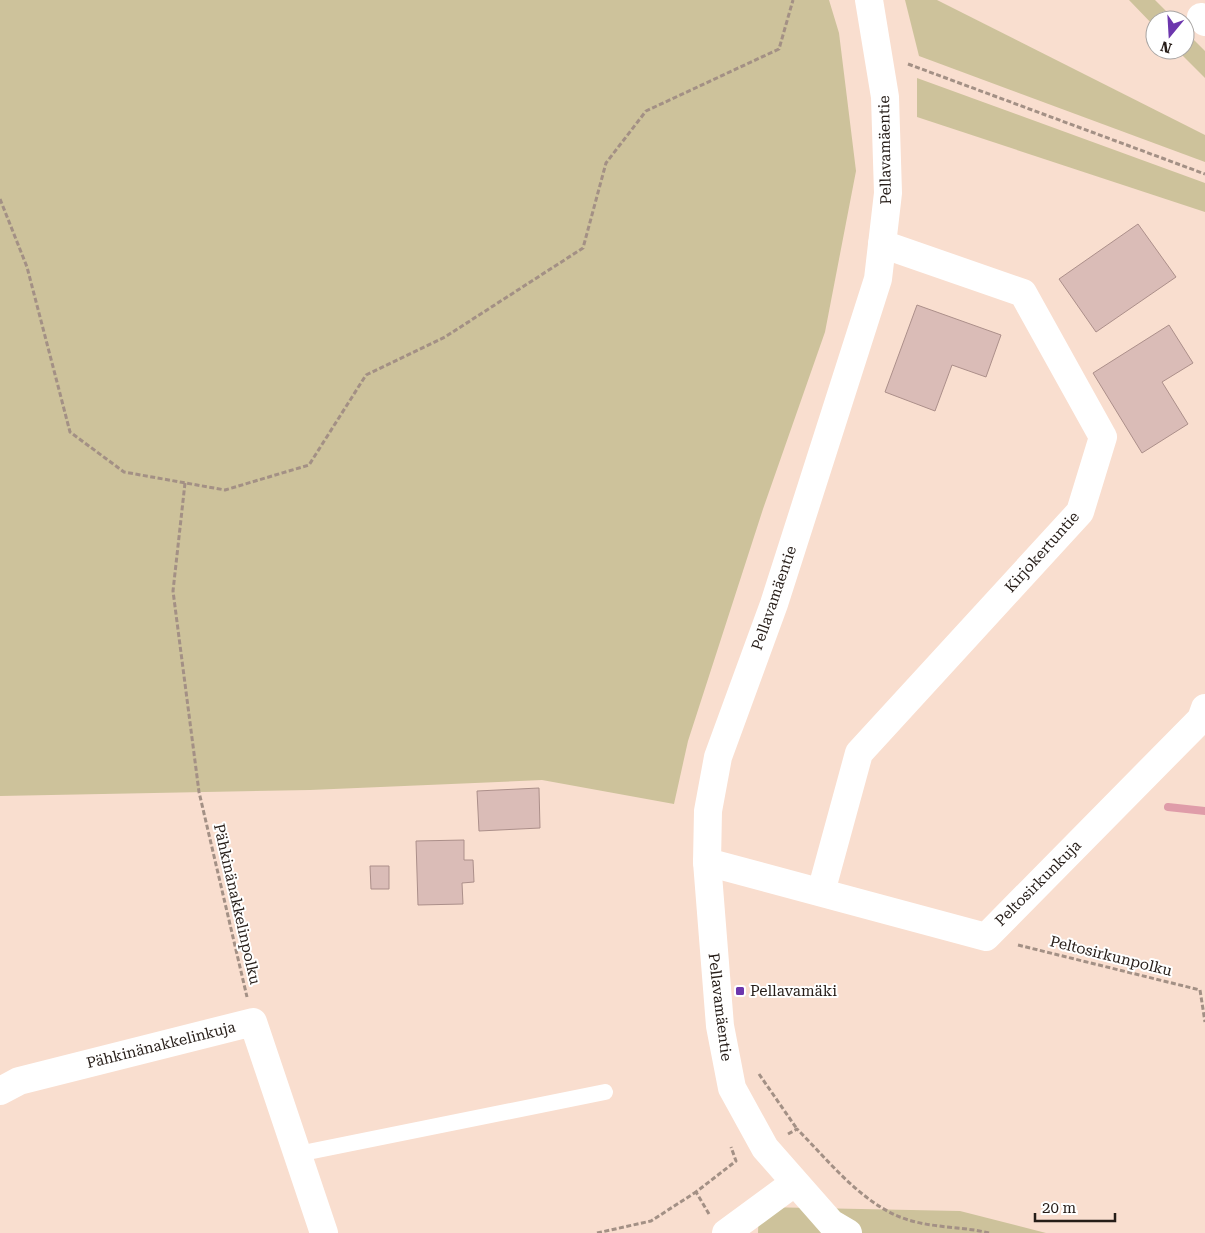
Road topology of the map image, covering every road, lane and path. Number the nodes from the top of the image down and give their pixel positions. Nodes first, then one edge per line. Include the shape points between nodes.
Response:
1 (793, 0) edge
2 (869, 0) edge
3 (878, 54) junction
4 (1205, 174) edge
5 (0, 200) edge
6 (882, 244) junction
7 (185, 483) junction
8 (1205, 708) edge
9 (707, 862) junction
10 (821, 892) junction
11 (986, 936) junction
12 (252, 1022) junction
13 (1205, 1022) edge
14 (758, 1073) dead end
15 (0, 1091) edge
16 (606, 1092) dead end
17 (796, 1129) junction
18 (765, 1148) junction
19 (298, 1154) junction
20 (736, 1161) dead end
21 (794, 1183) junction
22 (696, 1192) dead end
23 (732, 1231) edge
24 (324, 1233) edge
25 (597, 1233) edge
26 (848, 1233) edge
27 (989, 1233) edge

1 - 7 path via 779,50 646,111 606,163 583,248 445,337 366,375 309,465 225,490
2 - 3 street, Pellavamäentie
3 - 4 path
3 - 6 street, Pellavamäentie via 885,96 888,193
5 - 7 path via 27,267 70,432 124,472
6 - 9 street, Pellavamäentie via 878,280 852,364 774,604 718,757 708,812
6 - 10 street, Kirjokertuntie via 1023,292 1103,437 1080,512 859,753
7 - 12 path, Pähkinänakkelinpolku via 173,591 199,792
8 - 11 street, Peltosirkunkuja via 1201,719
9 - 10 street, Peltosirkunkuja
9 - 18 street, Pellavamäentie via 719,1017 732,1088
10 - 11 street, Peltosirkunkuja
11 - 13 path, Peltosirkunpolku via 1200,990
12 - 15 street, Pähkinänakkelinkuja via 19,1080
12 - 19 street, Pähkinänakkelinkuja
14 - 17 path
16 - 19 lane
17 - 18 path
17 - 27 path via 854,1187 892,1215 916,1222
18 - 20 path
18 - 21 street, Pellavamäentie
19 - 24 street, Pähkinänakkelinkuja
21 - 23 street
21 - 26 street, Pellavamäentie via 831,1223
22 - 25 path via 651,1221

